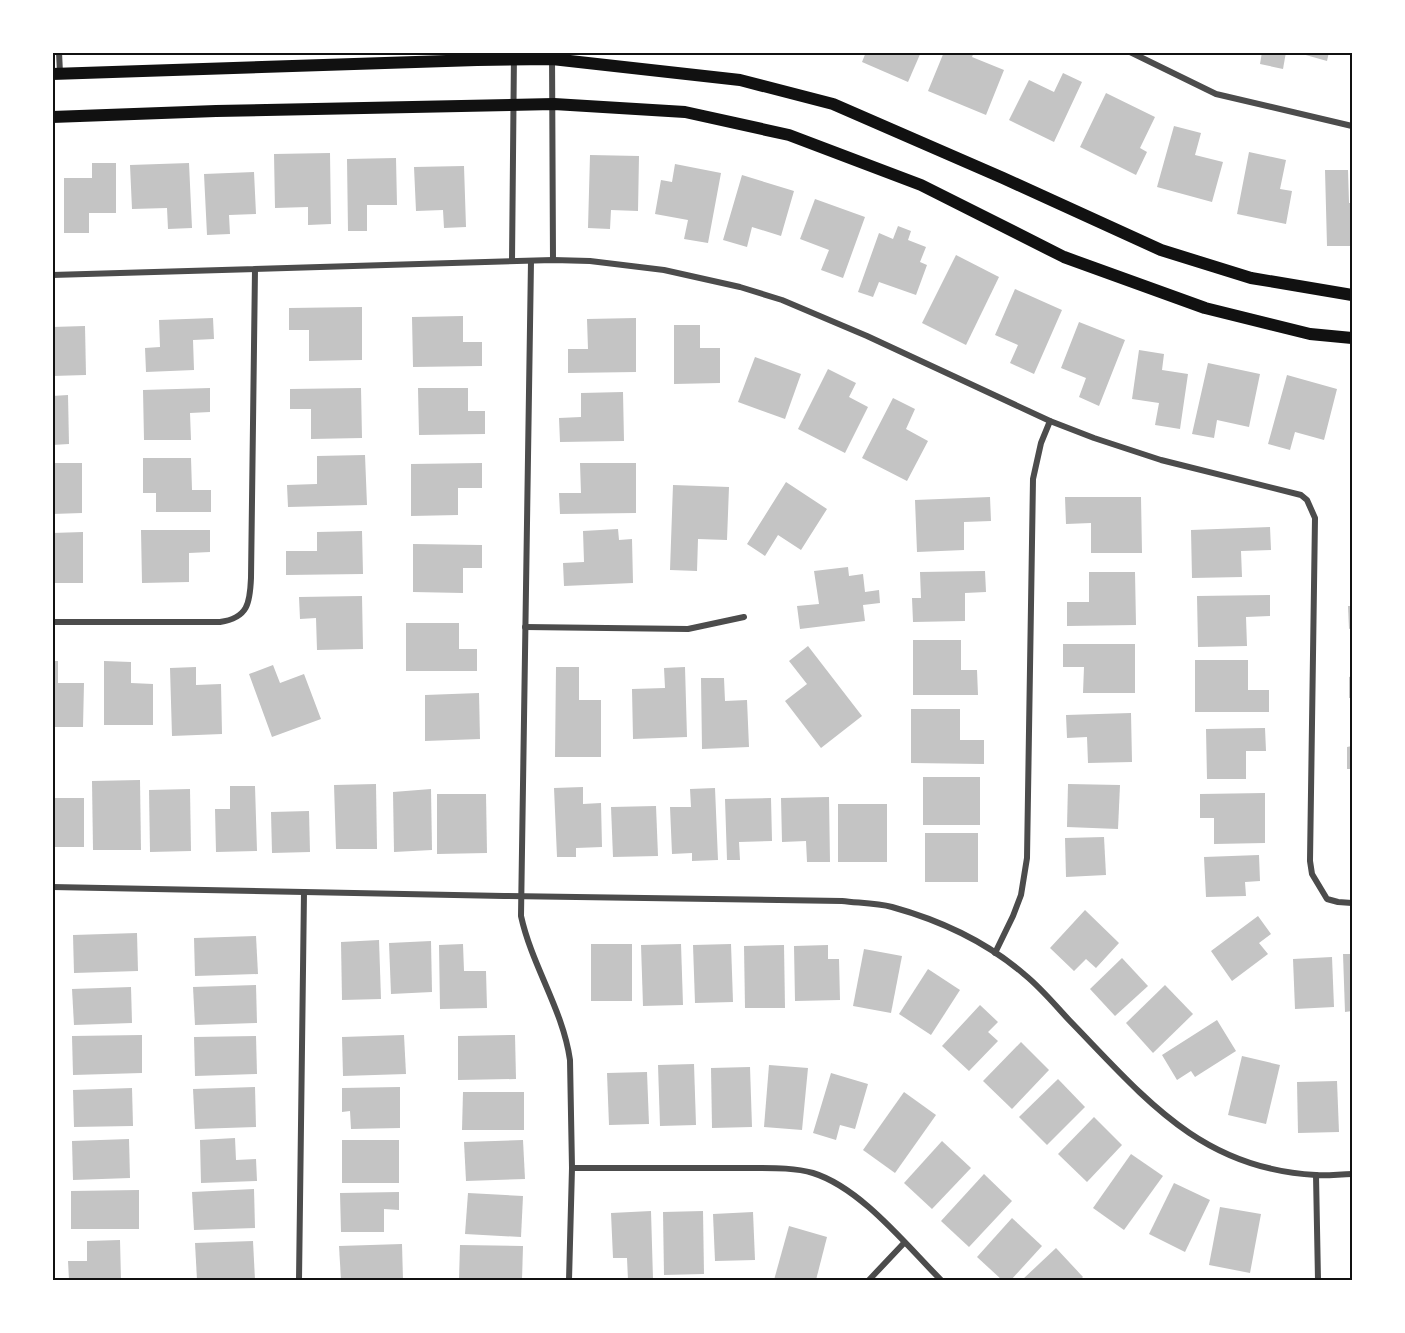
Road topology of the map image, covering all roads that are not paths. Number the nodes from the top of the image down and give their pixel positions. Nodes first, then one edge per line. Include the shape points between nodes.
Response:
1 (59, 52) edge
2 (1130, 52) edge
3 (514, 56) edge
4 (552, 56) edge
5 (56, 74) edge
6 (554, 104) junction
7 (513, 105) junction
8 (52, 117) edge
9 (1353, 126) edge
10 (553, 260) junction
11 (512, 261) junction
12 (531, 261) junction
13 (255, 269) junction
14 (52, 275) edge
15 (1353, 294) edge
16 (1353, 338) edge
17 (1050, 421) junction
18 (744, 617) dead end
19 (52, 621) edge
20 (525, 627) junction
21 (52, 886) edge
22 (304, 892) junction
23 (521, 896) junction
24 (1353, 903) edge
25 (995, 953) junction
26 (572, 1168) junction
27 (1353, 1174) edge
28 (1316, 1175) junction
29 (904, 1243) junction
30 (299, 1281) edge
31 (569, 1281) edge
32 (869, 1281) edge
33 (941, 1281) edge
34 (1318, 1281) edge

1 - 5 street
2 - 9 street via 1216,94
3 - 4 main road
3 - 5 main road
3 - 7 street
4 - 6 street
4 - 15 main road via 740,80 834,105 1161,250 1251,278
6 - 7 main road
6 - 10 street
6 - 16 main road via 685,112 789,135 921,185 1064,257 1204,308 1310,334
7 - 8 main road
7 - 11 street
10 - 12 street
10 - 17 street via 664,270 782,300
11 - 12 street
11 - 13 street
12 - 20 street
13 - 14 street
13 - 19 street via 252,578 247,606 240,615 220,622
17 - 24 street via 1161,460 1292,491 1307,500 1315,518 1310,861 1312,874 1327,899
17 - 25 street via 1033,479 1027,858 1021,895
18 - 20 street via 688,629
20 - 23 street
21 - 22 street
22 - 23 street
22 - 30 street
23 - 25 street via 842,901 890,906 963,933
23 - 26 street via 526,941 568,1044
25 - 28 street via 1024,974 1151,1104 1186,1133 1255,1166
26 - 29 street via 757,1167 813,1173 850,1192
26 - 31 street
27 - 28 street
28 - 34 street
29 - 32 street
29 - 33 street

